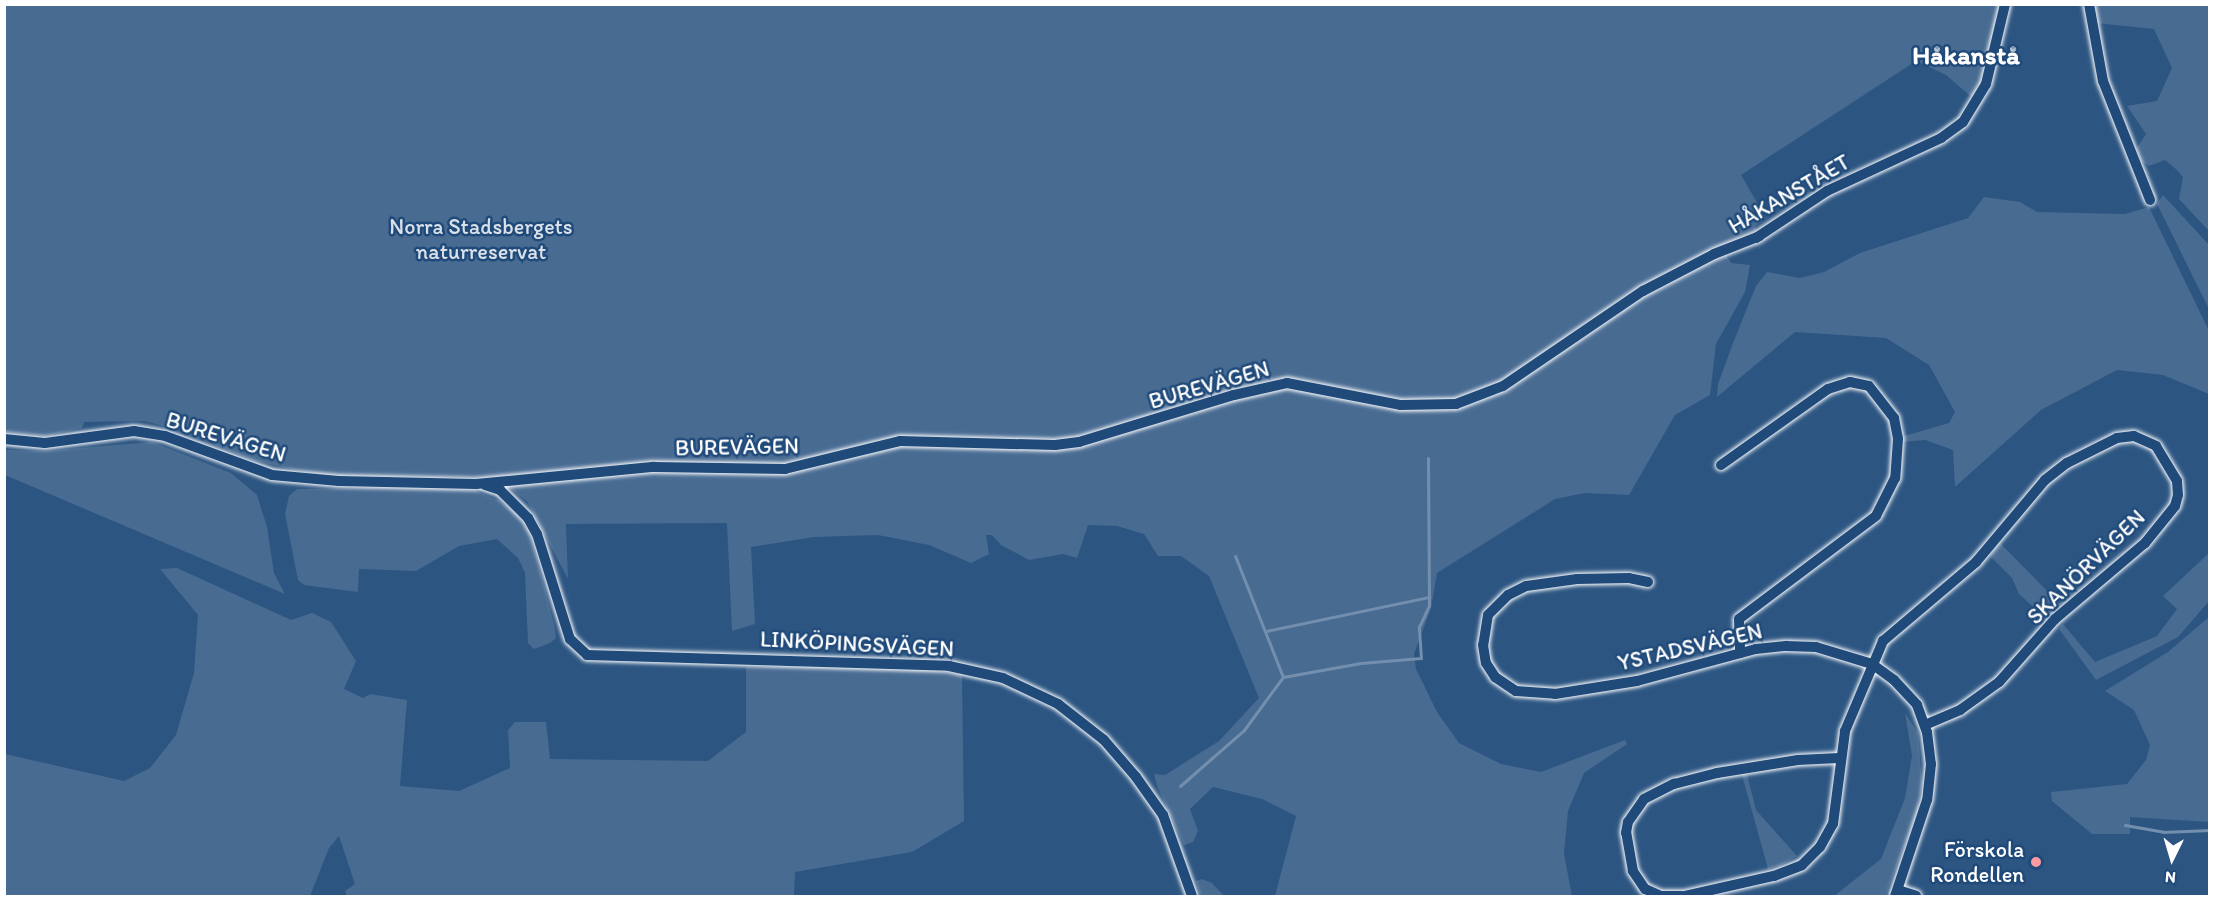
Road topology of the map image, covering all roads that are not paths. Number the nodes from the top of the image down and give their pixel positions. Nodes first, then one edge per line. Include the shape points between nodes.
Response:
1 (2005, 4) edge
2 (2089, 4) edge
3 (2150, 200) dead end
4 (1530, 369) joint
5 (4, 439) edge
6 (1721, 465) dead end
7 (476, 484) junction
8 (1648, 582) dead end
9 (1740, 653) junction
10 (1872, 664) junction
11 (1925, 725) junction
12 (1839, 758) junction
13 (1896, 893) edge
14 (1192, 897) edge
15 (1683, 897) edge
16 (1916, 897) edge

1 - 4 street, HÅKANSTÅET via 1986,84 1953,131 1827,191 1760,236 1714,254 1643,291
2 - 3 street via 2103,81
4 - 7 street, BUREVÄGEN via 1481,396 1456,404 1400,405 1287,383 1234,394 1079,442 1055,445 900,441 785,469 654,467
5 - 7 street, BUREVÄGEN via 45,443 134,431 165,436 272,475 339,482
6 - 9 street via 1828,389 1851,382 1869,386 1894,418 1898,439 1895,478 1876,516 1739,619
7 - 14 street, LINKÖPINGSVÄGEN via 500,490 528,518 537,534 570,639 587,655 949,666 1003,678 1058,704 1116,752 1163,816
8 - 9 street, YSTADSVÄGEN via 1629,578 1576,579 1526,586 1508,595 1488,615 1483,645 1486,663 1495,677 1516,691 1555,694 1637,681
9 - 10 street, YSTADSVÄGEN via 1786,646 1816,647
10 - 11 street, YSTADSVÄGEN via 1917,705
10 - 11 street, SKANÖRVÄGEN via 1876,650 1896,626 1976,562 2045,480 2067,463 2117,438 2134,436 2156,446 2177,481 2178,495 2175,506 2145,543 2055,619 1999,682 1960,710
10 - 12 street, SKANÖRVÄGEN via 1845,731
11 - 13 street, YSTADSVÄGEN via 1931,764 1928,800
12 - 15 street, SKANÖRVÄGEN via 1833,824 1820,847 1802,865 1774,876
12 - 15 street via 1797,760 1709,775 1674,784 1644,799 1628,822 1626,833 1633,871 1645,889
13 - 16 street

